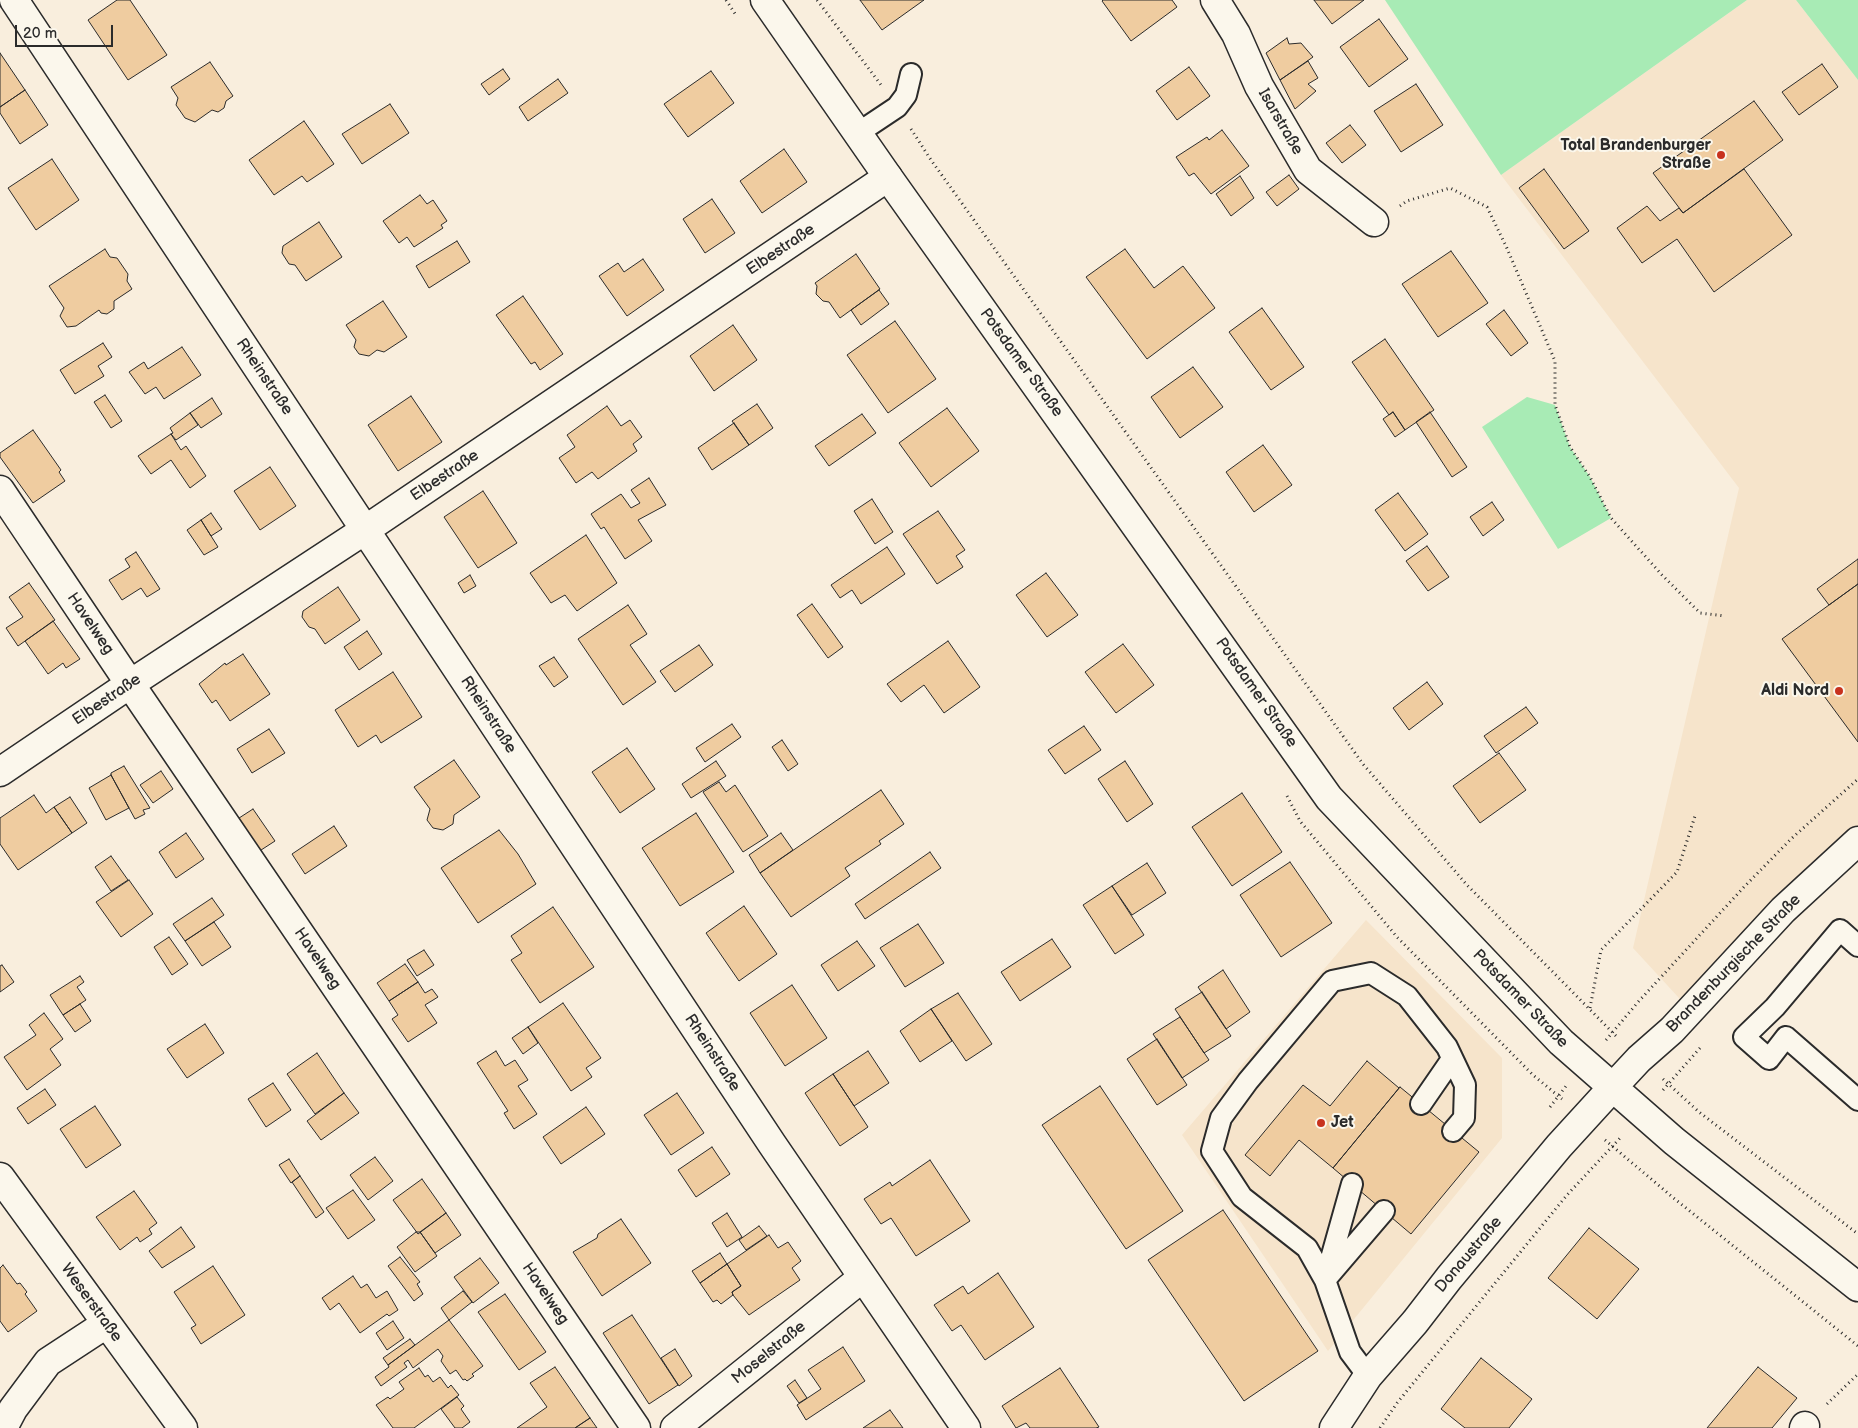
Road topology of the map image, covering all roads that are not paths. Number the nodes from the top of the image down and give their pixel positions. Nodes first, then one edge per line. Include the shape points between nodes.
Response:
1 (14, 0) edge
2 (764, 0) edge
3 (1215, 0) edge
4 (911, 74) dead end
5 (858, 133) junction
6 (888, 178) junction
7 (1374, 222) road end
8 (0, 490) edge
9 (365, 530) junction
10 (130, 684) junction
11 (0, 772) edge
12 (1858, 841) edge
13 (1858, 946) edge
14 (1452, 1059) junction
15 (1612, 1088) junction
16 (1857, 1096) edge
17 (1421, 1104) dead end
18 (1453, 1131) dead end
19 (0, 1177) edge
20 (1352, 1184) dead end
21 (1384, 1211) dead end
22 (862, 1278) junction
23 (1325, 1280) junction
24 (1858, 1287) edge
25 (106, 1324) junction
26 (1368, 1376) junction
27 (3, 1428) edge
28 (183, 1428) edge
29 (636, 1428) edge
30 (675, 1428) edge
31 (966, 1428) edge
32 (1334, 1428) edge

1 - 9 street, Rheinstraße
2 - 5 street, Potsdamer Straße
3 - 7 street, Isarstraße via 1236,34 1259,86 1308,170
4 - 5 lane via 906,95 897,107
5 - 6 street, Potsdamer Straße
6 - 9 street, Elbestraße
6 - 15 street, Potsdamer Straße via 1329,798 1561,1042
8 - 10 street, Havelweg
9 - 10 street, Elbestraße
9 - 22 street, Rheinstraße
10 - 11 street, Elbestraße
10 - 29 street, Havelweg
12 - 15 street, Brandenburgische Straße via 1783,910 1672,1030 1639,1058
13 - 16 lane via 1840,930 1775,1007 1744,1037 1769,1058 1786,1037
14 - 17 lane
14 - 18 lane via 1465,1085 1464,1118
14 - 23 lane via 1447,1047 1407,996 1371,973 1332,981 1221,1118 1212,1151 1242,1197 1307,1248
15 - 24 street, Potsdamer Straße
15 - 26 street, Donaustraße via 1559,1146
19 - 25 street, Weserstraße
20 - 23 lane
21 - 23 lane
22 - 30 street, Moselstraße
22 - 31 street, Rheinstraße
23 - 26 lane via 1350,1352
25 - 27 street via 48,1362
25 - 28 street, Weserstraße
26 - 32 street, Donaustraße

